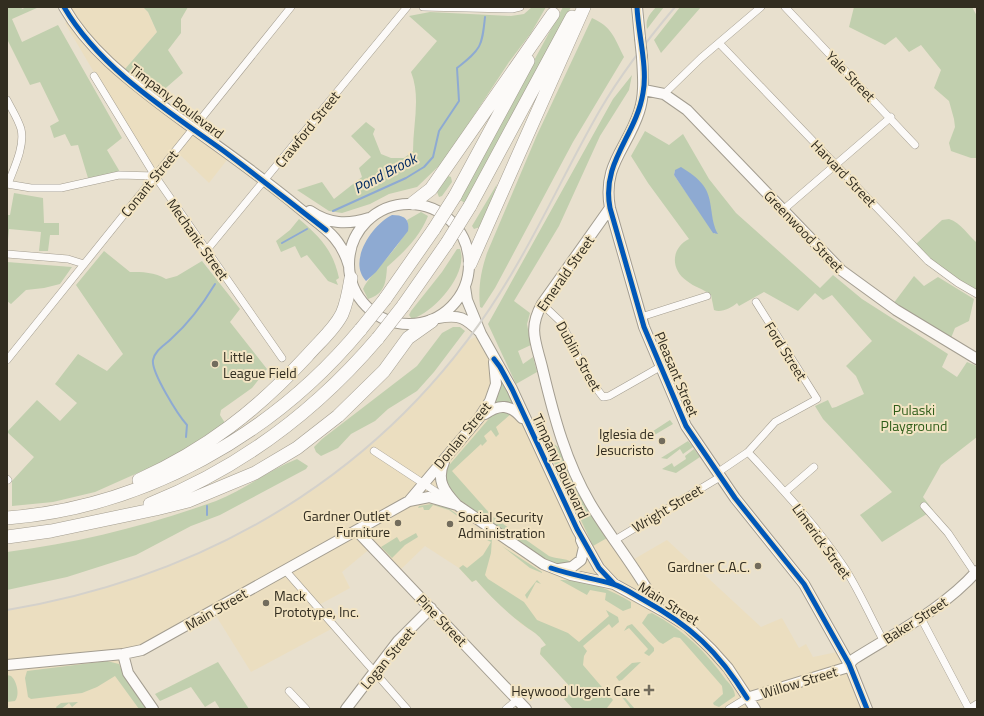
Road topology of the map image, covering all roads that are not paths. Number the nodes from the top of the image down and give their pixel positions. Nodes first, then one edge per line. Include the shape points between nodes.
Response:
1 (64, 7) edge
2 (291, 7) edge
3 (407, 7) edge
4 (423, 7) edge
5 (520, 7) edge
6 (577, 7) edge
7 (584, 7) edge
8 (636, 7) edge
9 (761, 7) edge
10 (785, 7) edge
11 (555, 10) edge
12 (719, 43) junction
13 (94, 76) dead end
14 (644, 90) junction
15 (664, 94) junction
16 (7, 100) edge
17 (891, 117) junction
18 (192, 128) junction
19 (915, 145) dead end
20 (835, 165) junction
21 (154, 176) junction
22 (264, 181) junction
23 (8, 184) edge
24 (289, 199) junction
25 (413, 203) junction
26 (610, 208) junction
27 (783, 210) junction
28 (369, 218) junction
29 (206, 251) junction
30 (7, 254) edge
31 (84, 264) junction
32 (470, 264) junction
33 (350, 272) junction
34 (465, 287) junction
35 (977, 294) edge
36 (707, 296) dead end
37 (756, 302) dead end
38 (542, 304) junction
39 (641, 317) junction
40 (434, 320) junction
41 (481, 334) junction
42 (282, 358) dead end
43 (494, 358) junction
44 (977, 359) edge
45 (7, 360) edge
46 (660, 367) junction
47 (817, 400) joint
48 (480, 418) junction
49 (528, 425) junction
50 (374, 451) dead end
51 (748, 452) junction
52 (447, 457) junction
53 (814, 467) dead end
54 (719, 475) junction
55 (422, 484) junction
56 (785, 492) junction
57 (409, 501) junction
58 (458, 505) junction
59 (924, 506) dead end
60 (44, 514) junction
61 (7, 518) edge
62 (85, 524) junction
63 (577, 529) junction
64 (356, 531) junction
65 (7, 537) edge
66 (615, 540) junction
67 (551, 568) junction
68 (285, 570) junction
69 (976, 573) edge
70 (614, 584) junction
71 (648, 602) junction
72 (431, 608) junction
73 (921, 618) junction
74 (883, 640) junction
75 (123, 654) junction
76 (849, 664) junction
77 (7, 665) edge
78 (374, 671) junction
79 (289, 691) dead end
80 (747, 698) junction
81 (517, 700) junction
82 (977, 704) edge
83 (153, 709) edge
84 (306, 709) edge
85 (346, 709) edge
86 (407, 709) edge
87 (506, 709) edge
88 (526, 709) edge
89 (729, 709) edge
90 (755, 709) edge
91 (867, 709) edge
92 (969, 709) edge

1 - 18 main road, Timpany Boulevard via 82,34 113,67
2 - 18 street, Conant Street
3 - 22 street, Crawford Street
4 - 5 street
6 - 62 highway, bridge via 470,206 447,243 403,306 350,370 293,422 260,447 220,471 137,508
7 - 32 highway
8 - 14 main road, Pleasant Street, bridge
9 - 12 street
10 - 17 street, Yale Street
11 - 25 highway via 431,189
11 - 60 highway, bridge via 455,196 434,229 385,299 324,370 257,426 187,468 100,501
12 - 15 street
12 - 20 street, Harvard Street
13 - 21 street, Mechanic Street
14 - 15 main road, Greenwood Street
14 - 26 main road, Pleasant Street via 636,119 611,172 608,185
15 - 27 main road, Greenwood Street via 693,116
16 - 23 street via 20,126 22,140
17 - 19 street, Yale Street
17 - 20 street
18 - 21 street, Conant Street
18 - 22 main road, Timpany Boulevard
20 - 27 street
20 - 35 street, Harvard Street via 928,261 954,281
21 - 23 street via 119,175 61,188
21 - 29 street, Mechanic Street
21 - 31 street, Conant Street
22 - 24 main road, Timpany Boulevard
22 - 29 street, Crawford Street
24 - 28 main road, Timpany Boulevard via 329,221 346,223
24 - 33 main road, Timpany Boulevard via 337,240 344,250
25 - 28 main road via 388,207
25 - 32 main road via 438,211 454,224 464,240
26 - 38 main road, Emerald Street
26 - 39 main road, Pleasant Street
27 - 44 main road, Greenwood Street via 853,281
28 - 33 main road via 353,243
29 - 42 street, Mechanic Street
30 - 31 street via 68,259
31 - 45 street, Conant Street
32 - 34 main road
33 - 40 main road via 363,302 382,317 405,324
33 - 60 highway via 344,309 335,326 277,387 236,423 198,449 147,476 102,495
34 - 40 main road via 455,302
34 - 41 main road, Timpany Boulevard via 467,300
36 - 39 street
37 - 47 street, Ford Street
38 - 46 street, Dublin Street via 562,322 590,380 604,398
38 - 66 main road, Emerald Street via 535,316 534,336 561,440 583,490
39 - 46 main road, Pleasant Street
40 - 41 main road, Timpany Boulevard via 460,317 467,320
40 - 62 highway via 408,338 384,371 347,408 314,436 272,464 233,484 188,501
41 - 43 main road, Timpany Boulevard
43 - 48 main road, Donlan Street via 495,390
43 - 49 main road, Timpany Boulevard
46 - 54 main road, Pleasant Street via 688,431
47 - 51 street, Wright Street via 774,422
48 - 49 main road via 495,408 507,406 518,413
48 - 52 main road, Donlan Street
49 - 63 main road, Timpany Boulevard
50 - 55 street
51 - 54 street, Wright Street
51 - 56 street, Limerick Street
52 - 55 main road, Donlan Street
52 - 58 main road via 442,466 440,480 446,492
53 - 56 street
54 - 66 street, Wright Street
54 - 76 main road, Pleasant Street via 798,575
55 - 57 main road, Main Street
55 - 58 street, Main Street
56 - 74 street, Limerick Street via 818,531 843,567
57 - 58 main road, Main Street via 430,497
57 - 64 main road, Main Street
58 - 67 main road, Main Street via 534,560
59 - 69 street via 948,533
60 - 61 highway
62 - 65 highway via 44,533
63 - 67 main road, Main Street via 584,547 581,560 572,567
63 - 70 main road, Timpany Boulevard via 599,568
64 - 68 main road, Main Street
64 - 72 main road, Pine Street
66 - 71 main road, Emerald Street via 647,589 650,597
67 - 70 main road, Main Street
68 - 75 main road, Main Street via 148,647
68 - 78 street
69 - 73 main road, Baker Street via 952,596
70 - 71 main road, Main Street
71 - 80 main road, Main Street via 700,637 728,668
72 - 78 main road, Logan Street via 398,641
72 - 81 main road, Pine Street
73 - 74 main road, Baker Street
73 - 92 street
74 - 76 main road, Baker Street
75 - 77 main road, Main Street
75 - 83 main road via 128,673
76 - 80 main road, Willow Street via 840,670
76 - 91 main road, Pleasant Street
78 - 85 main road, Logan Street
78 - 86 street
79 - 84 street
80 - 89 street
80 - 90 main road, Main Street
81 - 87 street
81 - 88 main road, Pine Street
82 - 92 street

